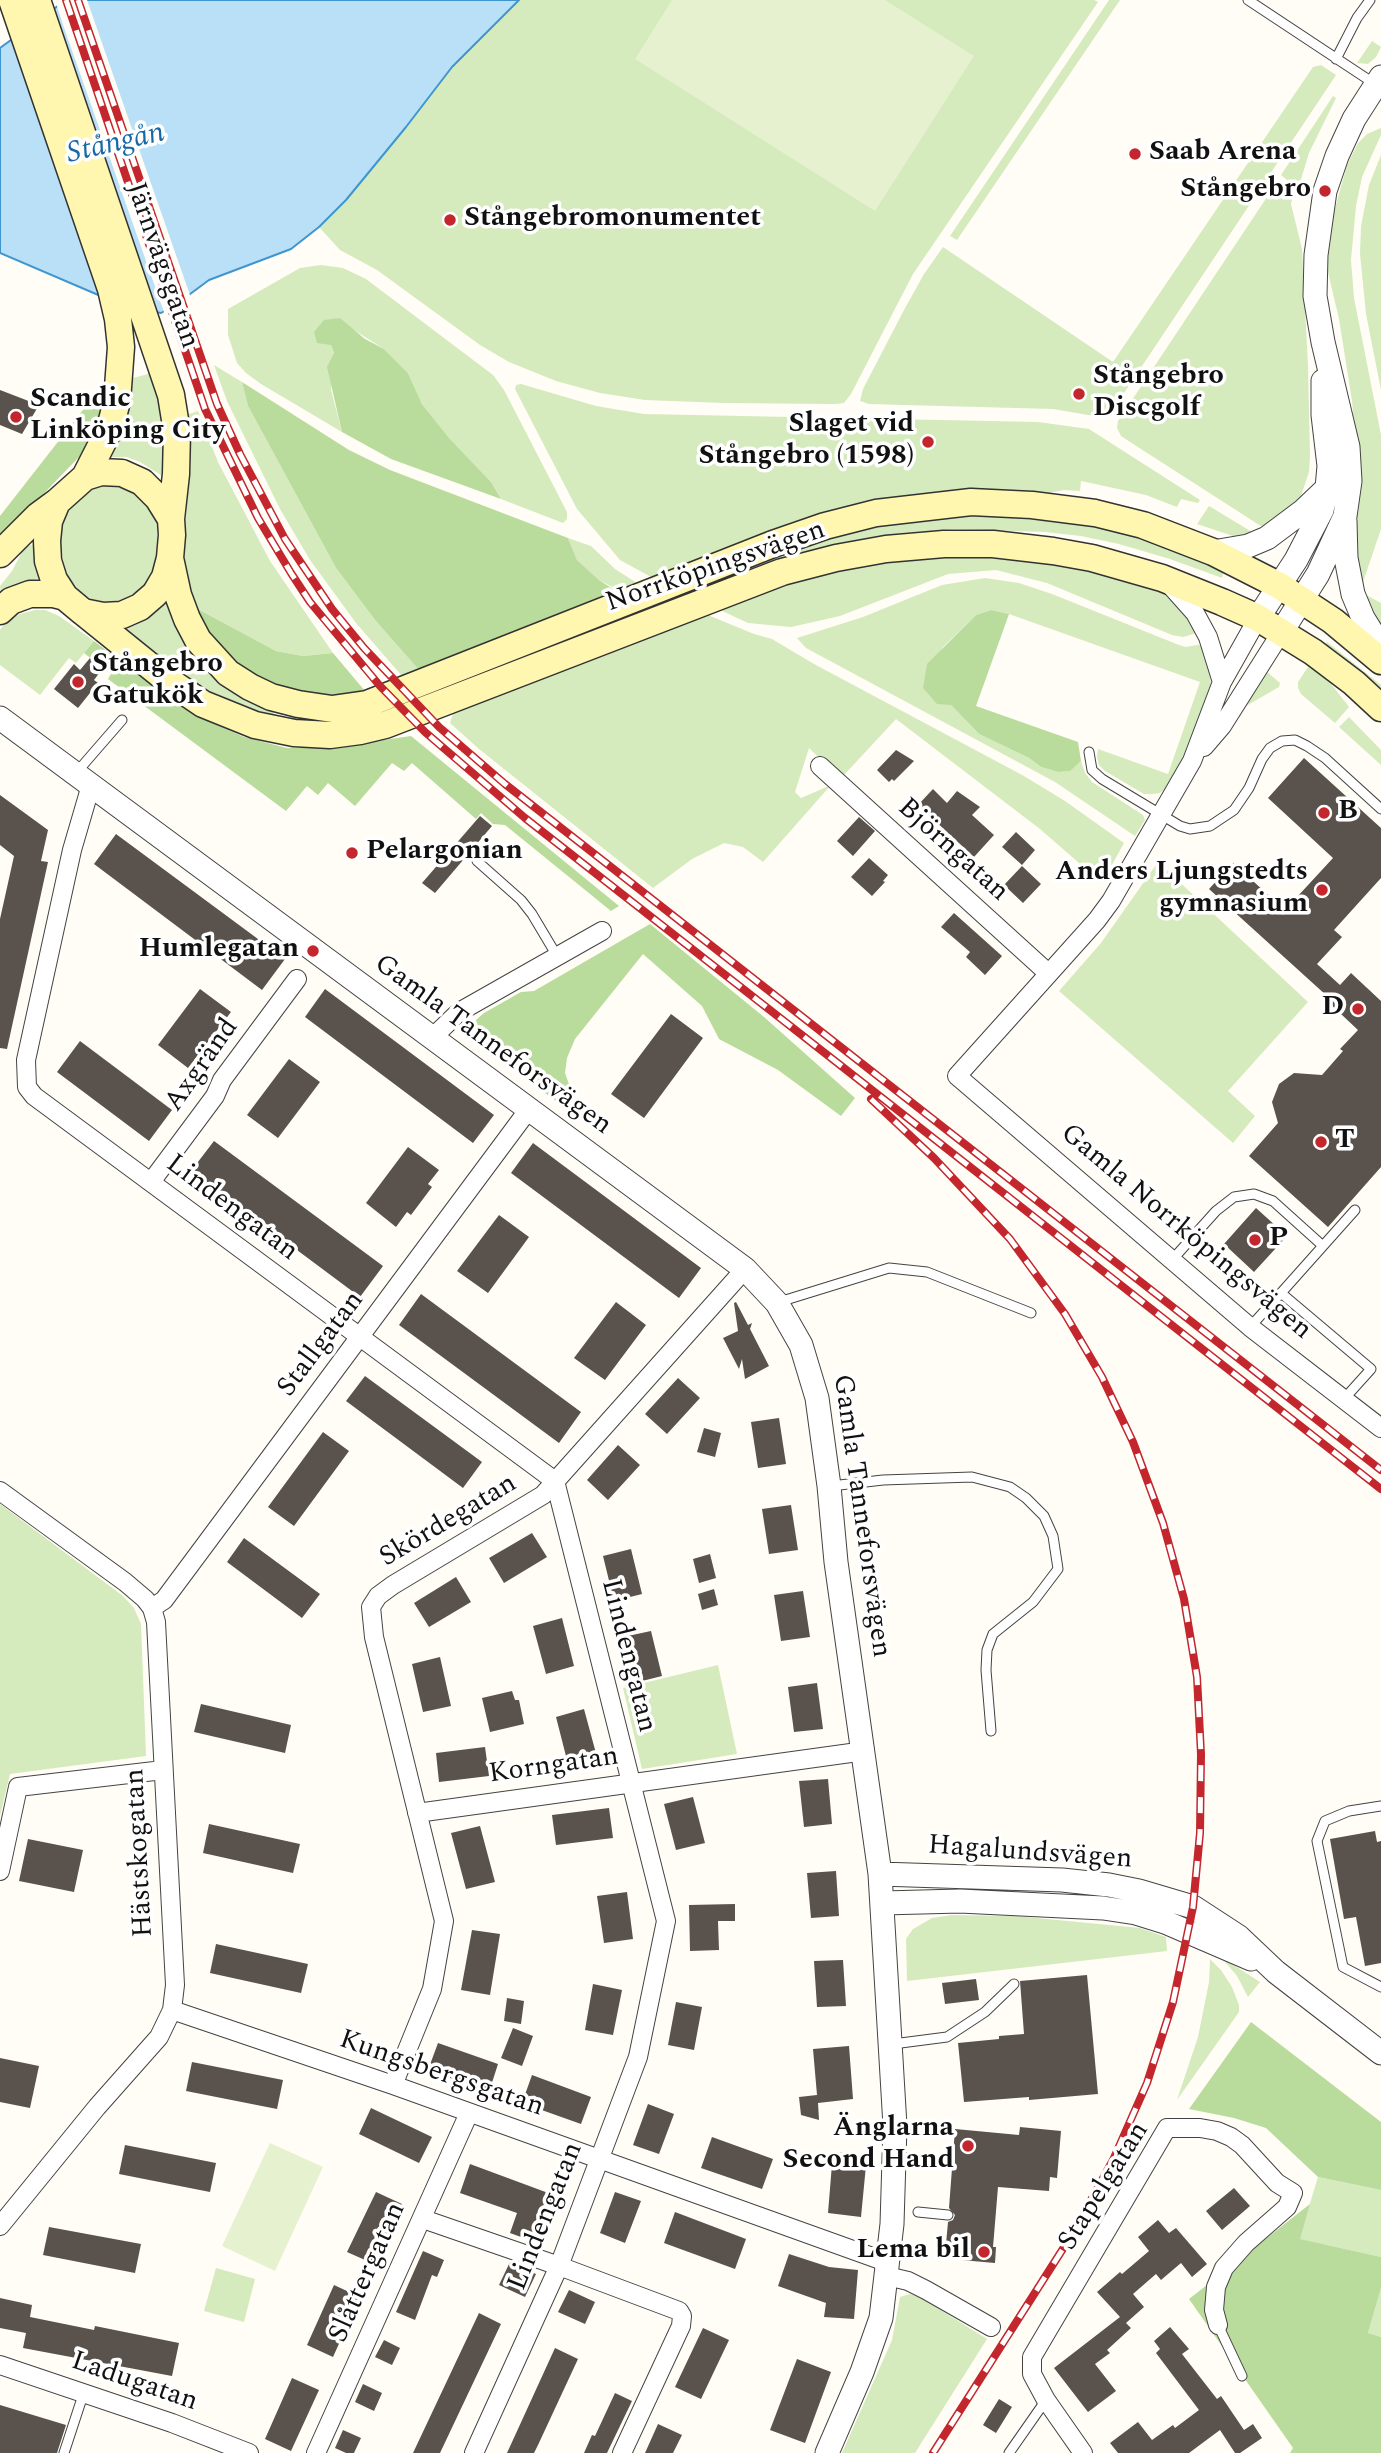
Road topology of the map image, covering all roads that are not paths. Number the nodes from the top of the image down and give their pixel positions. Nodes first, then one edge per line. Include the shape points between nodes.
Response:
1 (12, 0) edge
2 (37, 0) edge
3 (1248, 0) edge
4 (1370, 0) edge
5 (1336, 59) junction
6 (1379, 83) edge
7 (1323, 342) junction
8 (85, 477) junction
9 (1327, 488) junction
10 (57, 502) junction
11 (1345, 516) junction
12 (171, 519) junction
13 (1213, 552) junction
14 (0, 554) edge
15 (170, 558) junction
16 (1162, 578) junction
17 (1280, 586) junction
18 (1302, 601) junction
19 (74, 605) junction
20 (0, 611) edge
21 (1258, 618) junction
22 (1282, 631) junction
23 (1381, 647) edge
24 (1381, 661) edge
25 (1222, 682) junction
26 (1381, 708) edge
27 (0, 718) edge
28 (122, 720) dead end
29 (1088, 752) dead end
30 (1192, 761) junction
31 (821, 766) dead end
32 (84, 779) junction
33 (1381, 809) edge
34 (1161, 814) junction
35 (477, 861) dead end
36 (602, 931) dead end
37 (557, 956) junction
38 (1048, 973) junction
39 (297, 979) dead end
40 (432, 1038) junction
41 (529, 1109) junction
42 (151, 1182) junction
43 (1355, 1210) dead end
44 (1323, 1246) junction
45 (1172, 1260) junction
46 (745, 1269) junction
47 (1281, 1293) junction
48 (777, 1303) junction
49 (1031, 1313) dead end
50 (1251, 1326) junction
51 (360, 1338) junction
52 (1344, 1399) junction
53 (1381, 1428) edge
54 (555, 1481) junction
55 (829, 1486) junction
56 (0, 1491) edge
57 (152, 1608) junction
58 (991, 1731) dead end
59 (864, 1751) junction
60 (163, 1770) junction
61 (633, 1783) junction
62 (1381, 1806) edge
63 (417, 1813) junction
64 (0, 1871) edge
65 (880, 1874) junction
66 (883, 1903) junction
67 (1276, 1972) junction
68 (1014, 1984) dead end
69 (1381, 1987) edge
70 (173, 2010) junction
71 (891, 2044) junction
72 (1381, 2053) edge
73 (393, 2085) junction
74 (469, 2113) junction
75 (600, 2158) junction
76 (918, 2212) dead end
77 (948, 2215) dead end
78 (423, 2219) junction
79 (0, 2226) edge
80 (559, 2266) junction
81 (888, 2270) junction
82 (1218, 2325) joint
83 (991, 2327) dead end
84 (0, 2365) edge
85 (1242, 2376) dead end
86 (84, 2392) junction
87 (1046, 2400) junction
88 (64, 2453) edge
89 (249, 2453) edge
90 (316, 2453) edge
91 (474, 2453) edge
92 (622, 2453) edge
93 (827, 2453) edge
94 (1009, 2453) edge
95 (1083, 2453) edge

1 - 8 main road, Järnvägsgatan via 118,318 120,382 110,428
2 - 12 main road, Järnvägsgatan via 172,395 177,432
3 - 5 lane
4 - 5 lane
5 - 6 lane
6 - 7 street via 1354,119 1325,191 1315,296
7 - 9 street
7 - 11 street via 1348,447
8 - 10 main road
8 - 12 main road via 122,473 142,482
9 - 13 street via 1267,538
9 - 17 street via 1322,510
10 - 14 main road
10 - 19 main road via 49,521 48,561 54,580
11 - 18 street
11 - 23 street via 1353,594
12 - 15 main road
13 - 15 main road, Norrköpingsvägen via 1143,525 1031,505 971,502 876,513 773,544 367,704 332,709 271,697 228,673 198,640 187,619
13 - 17 main road, Norrköpingsvägen
15 - 19 main road via 160,586 140,607 103,617
16 - 19 main road, Norrköpingsvägen via 1079,556 992,544 886,549 836,558 733,590 385,725 330,735 255,724 202,704
16 - 21 main road, Norrköpingsvägen
16 - 25 street via 1195,612
17 - 18 main road, Norrköpingsvägen
17 - 21 street
18 - 22 street
18 - 24 main road, Norrköpingsvägen
19 - 20 main road via 53,594 30,594
21 - 22 main road, Norrköpingsvägen
21 - 25 street
22 - 26 main road, Norrköpingsvägen
22 - 30 street via 1222,726
25 - 30 street
27 - 32 street, Gamla Tanneforsvägen
28 - 32 lane
29 - 34 lane via 1092,770 1101,779
30 - 34 street
31 - 38 street, Björngatan
32 - 40 street, Gamla Tanneforsvägen
32 - 42 street, Lindengatan via 26,1060 27,1087
33 - 34 lane via 1325,758 1295,740 1270,748 1249,788 1223,819 1199,830
34 - 38 street via 1111,901
35 - 37 lane via 521,900
36 - 37 street
37 - 40 street via 459,1012
38 - 45 street, Gamla Norrköpingsvägen via 957,1076
39 - 42 street, Axgränd
40 - 41 street, Gamla Tanneforsvägen
41 - 46 street, Gamla Tanneforsvägen
41 - 51 street, Stallgatan
42 - 51 street, Lindengatan
43 - 44 lane
44 - 45 lane via 1273,1201 1254,1194 1234,1198 1216,1211
44 - 47 lane
45 - 50 street, Gamla Norrköpingsvägen
46 - 48 street, Gamla Tanneforsvägen
46 - 54 street, Skördegatan
47 - 50 lane
47 - 52 lane via 1371,1369
48 - 49 lane via 889,1268 927,1272
48 - 55 street, Gamla Tanneforsvägen via 802,1345 809,1367
50 - 52 street, Gamla Norrköpingsvägen
51 - 54 street, Lindengatan
51 - 57 street, Stallgatan via 164,1600
52 - 53 street, Gamla Norrköpingsvägen
54 - 61 street, Lindengatan
54 - 63 street, Skördegatan via 543,1495 393,1585 371,1608
55 - 58 lane via 972,1477 1010,1487 1044,1516 1053,1536 1058,1569 1032,1602 993,1634 986,1670
55 - 59 street, Gamla Tanneforsvägen
56 - 57 street via 125,1582
57 - 60 street, Hästskogatan
59 - 61 street, Korngatan
59 - 65 street, Gamla Tanneforsvägen
60 - 64 street via 18,1787
60 - 70 street, Hästskogatan
61 - 63 street, Korngatan
61 - 75 street, Lindengatan via 666,1921 638,2057
62 - 69 lane via 1325,1821 1317,1841 1343,1967
63 - 73 street, Skördegatan via 444,1922 432,1989
65 - 66 street, Gamla Tanneforsvägen
65 - 67 street, Hagalundsvägen via 1062,1880 1139,1891 1193,1907 1217,1921
66 - 67 street, Hagalundsvägen via 960,1901 1136,1913 1189,1931
66 - 71 street, Gamla Tanneforsvägen
67 - 72 street, Hagalundsvägen
68 - 71 lane via 985,2012 947,2037
70 - 73 street, Kungsbergsgatan
70 - 79 street, Hästskogatan via 159,2037
71 - 81 street, Gamla Tanneforsvägen via 895,2149
73 - 74 street, Kungsbergsgatan
74 - 75 street, Kungsbergsgatan
74 - 78 street, Slåttergatan
75 - 80 street, Lindengatan
75 - 81 street, Kungsbergsgatan
76 - 77 lane
78 - 80 street
78 - 90 street, Slåttergatan
80 - 91 street, Lindengatan
80 - 92 street via 673,2308 682,2316
81 - 83 street, Kungsbergsgatan
81 - 93 street, Gamla Tanneforsvägen via 881,2318
82 - 85 lane
82 - 87 street, Stapelgatan via 1216,2287 1224,2268 1287,2207 1293,2193 1231,2137 1217,2130 1167,2128 1032,2357 1032,2374
84 - 86 street, Ladugatan
86 - 88 lane
86 - 89 street, Ladugatan
87 - 94 lane
87 - 95 street

